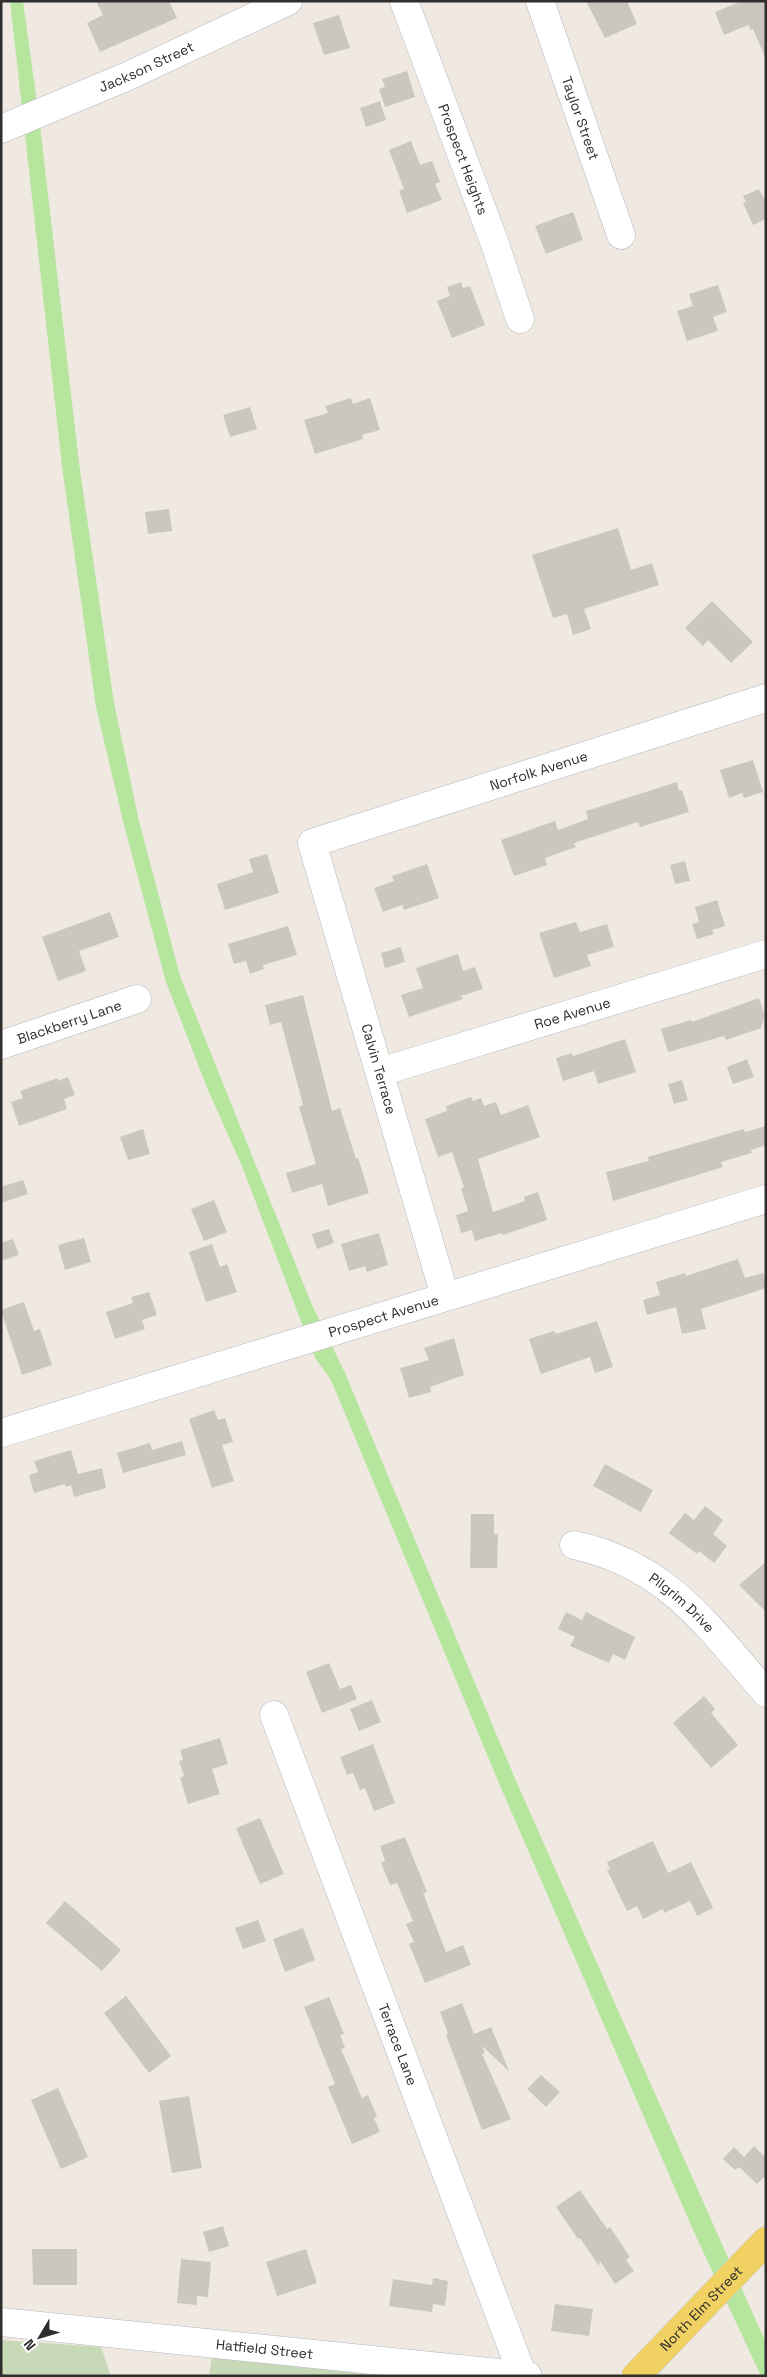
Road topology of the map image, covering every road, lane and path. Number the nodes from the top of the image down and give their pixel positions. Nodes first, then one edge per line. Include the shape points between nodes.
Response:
1 (288, 1) edge
2 (404, 1) edge
3 (540, 1) edge
4 (4, 128) edge
5 (621, 235) dead end
6 (520, 319) dead end
7 (766, 698) edge
8 (312, 843) joint
9 (766, 954) edge
10 (138, 999) dead end
11 (1, 1045) edge
12 (380, 1072) junction
13 (766, 1199) edge
14 (445, 1296) junction
15 (1, 1433) edge
16 (574, 1545) dead end
17 (766, 1692) edge
18 (274, 1714) dead end
19 (766, 2241) edge
20 (1, 2322) edge
21 (525, 2375) edge
22 (636, 2376) edge

1 - 4 street, Jackson Street via 128,76
2 - 6 street, Prospect Heights
3 - 5 street, Taylor Street
7 - 8 street, Norfolk Avenue
8 - 12 street, Calvin Terrace
9 - 12 street, Roe Avenue
10 - 11 street, Blackberry Lane
12 - 14 street, Calvin Terrace
13 - 14 street, Prospect Avenue
14 - 15 street, Prospect Avenue
16 - 17 street, Pilgrim Drive via 615,1556 667,1586 699,1616
18 - 21 street, Terrace Lane
19 - 22 main road, North Elm Street
20 - 21 street, Hatfield Street

